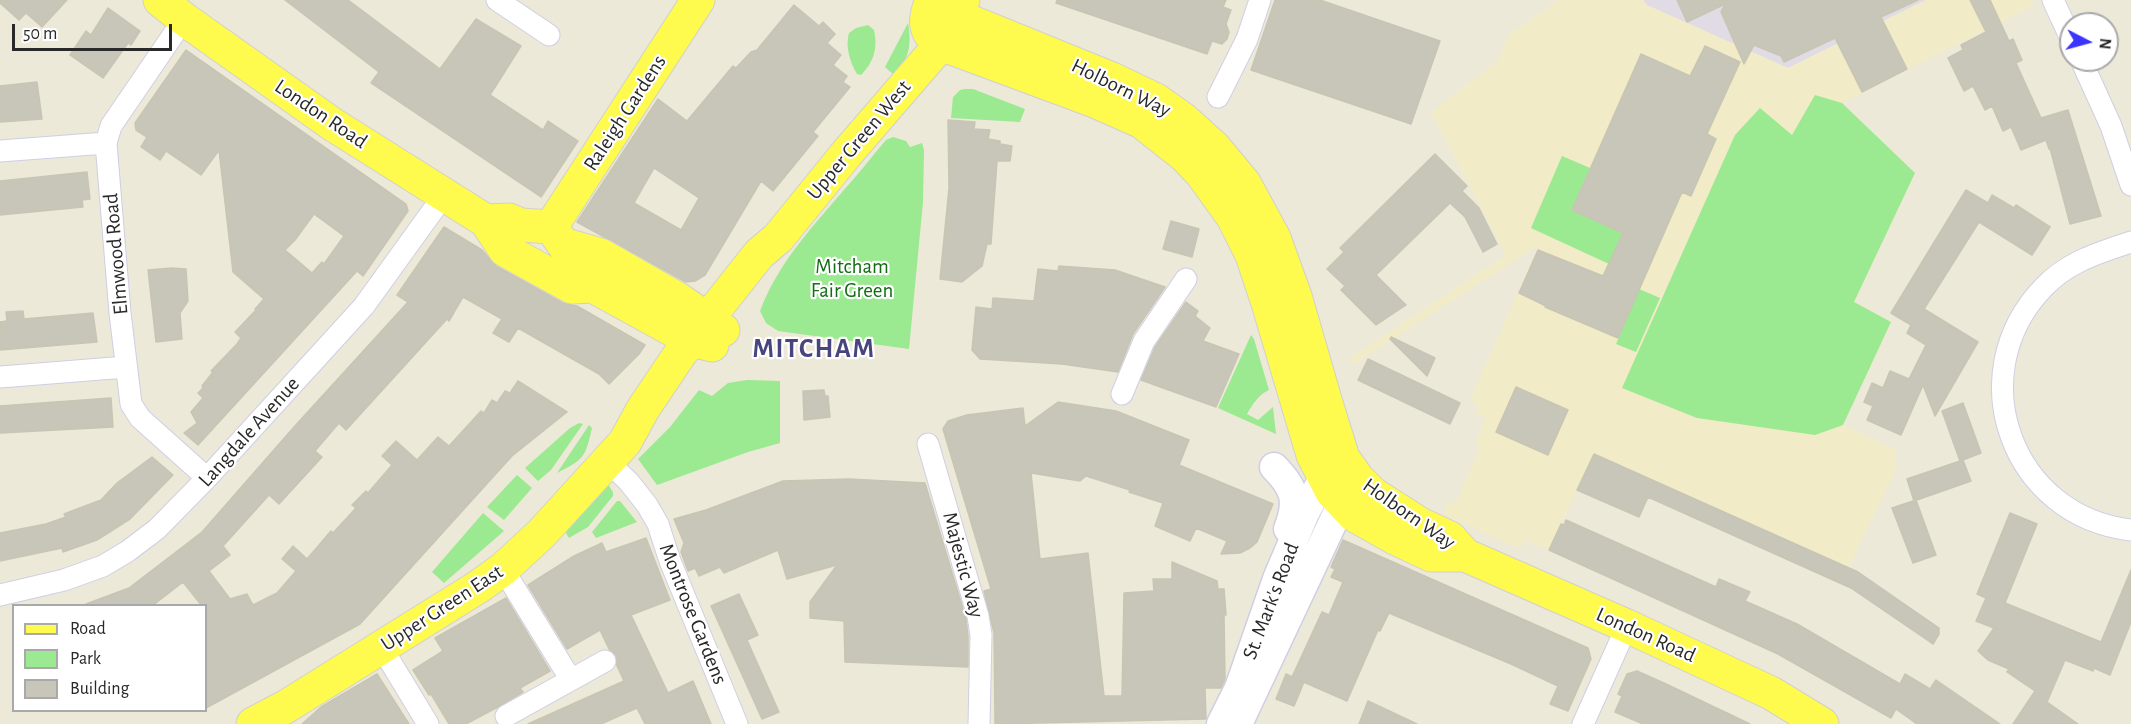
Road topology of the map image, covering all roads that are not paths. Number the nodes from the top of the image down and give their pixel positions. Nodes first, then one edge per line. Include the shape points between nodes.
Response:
1 (497, 0) edge
2 (698, 0) edge
3 (1260, 0) edge
4 (940, 4) edge
5 (172, 10) edge
6 (549, 35) dead end
7 (941, 44) junction
8 (2086, 72) edge
9 (1218, 97) dead end
10 (106, 142) junction
11 (0, 151) edge
12 (2131, 185) edge
13 (444, 195) junction
14 (486, 221) junction
15 (558, 236) junction
16 (2131, 242) edge
17 (1186, 279) dead end
18 (593, 286) junction
19 (709, 334) junction
20 (126, 367) junction
21 (0, 377) edge
22 (1122, 394) dead end
23 (928, 444) dead end
24 (608, 462) junction
25 (1274, 467) dead end
26 (207, 478) junction
27 (1338, 484) junction
28 (2131, 530) edge
29 (1465, 555) joint
30 (503, 569) junction
31 (0, 595) edge
32 (1627, 626) junction
33 (382, 648) junction
34 (1249, 660) junction
35 (605, 661) dead end
36 (572, 680) junction
37 (506, 716) dead end
38 (253, 724) edge
39 (428, 724) edge
40 (737, 724) edge
41 (979, 724) edge
42 (1221, 724) edge
43 (1238, 724) edge
44 (1583, 724) edge
45 (1822, 724) edge

1 - 6 street
2 - 15 main road, Raleigh Gardens
3 - 9 street via 1247,39
4 - 7 main road, Upper Green West
4 - 27 main road, Holborn Way via 1156,100 1214,147 1244,183 1274,238 1295,296 1343,458
5 - 10 street, Elmwood Road
5 - 13 main road, London Road via 332,124
7 - 19 main road, Upper Green West via 778,238 768,260
7 - 27 main road, Holborn Way via 1142,122 1202,174 1233,217 1252,255 1312,455
8 - 12 street via 2111,126
10 - 11 street
10 - 20 street, Elmwood Road
13 - 14 main road, London Road
13 - 26 street, Langdale Avenue via 367,301
14 - 15 main road, London Road via 509,220
14 - 18 main road, London Road via 505,250 572,287
15 - 18 main road, London Road
15 - 19 main road via 601,255 678,299
16 - 28 street via 2075,262 2053,278 2029,304 2009,344 2002,400 2017,452 2039,485 2081,516
17 - 22 street via 1144,341
18 - 19 main road, London Road
19 - 24 main road, Upper Green East via 691,378 656,418 630,436
20 - 21 street
20 - 26 street, Elmwood Road via 135,411
23 - 41 street, Majestic Way via 978,616
24 - 30 main road, Upper Green East
24 - 40 street, Montrose Gardens via 629,482 658,524
25 - 34 street via 1294,495 1294,509 1257,612
26 - 31 street, Langdale Avenue via 158,529 118,557 64,580
27 - 29 main road, Holborn Way via 1354,515 1376,528 1431,555
27 - 34 street, St. Mark's Road via 1305,513
27 - 43 street, St. Mark's Road
29 - 32 main road, London Road
30 - 33 main road, Upper Green East
30 - 36 street
32 - 44 street
32 - 45 main road, London Road via 1771,693
33 - 38 main road, Upper Green East
33 - 39 street
34 - 42 street, St. Mark's Road
35 - 36 street
36 - 37 street

